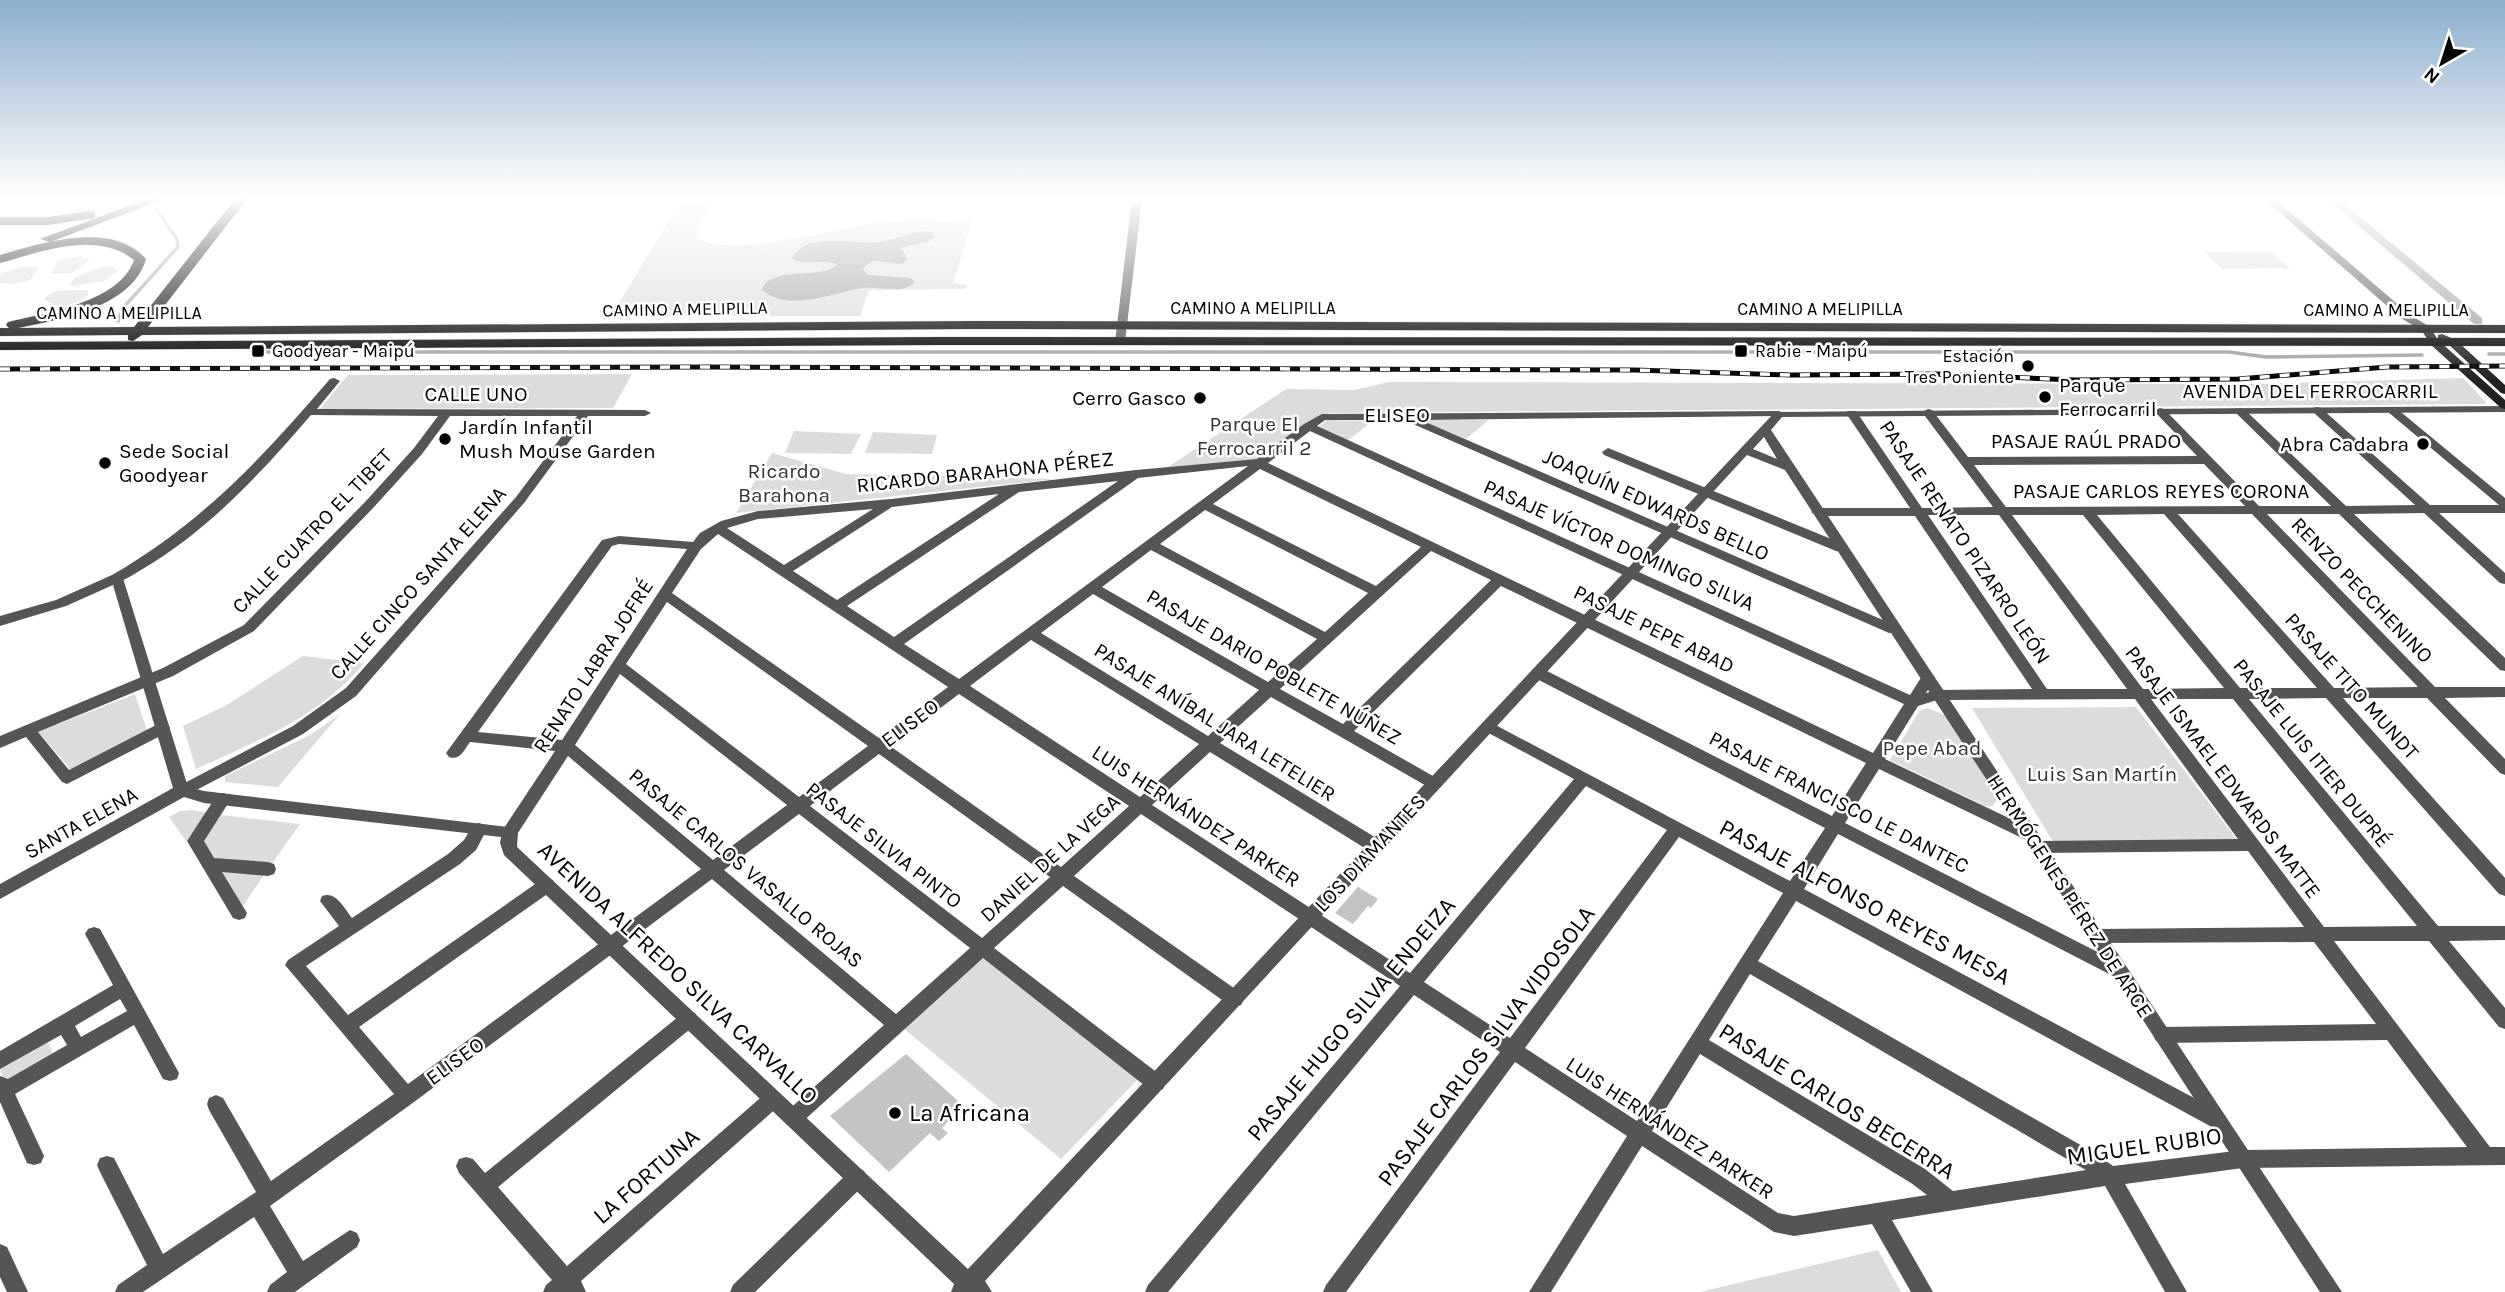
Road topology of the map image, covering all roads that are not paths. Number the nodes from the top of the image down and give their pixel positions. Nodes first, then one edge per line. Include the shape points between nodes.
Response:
1 (139, 259) edge
2 (195, 259) edge
3 (1130, 259) edge
4 (2339, 259) edge
5 (1122, 327) junction
6 (1523, 328) junction
7 (0, 329) edge
8 (2426, 329) junction
9 (139, 332) junction
10 (1273, 335) junction
11 (1639, 335) junction
12 (2501, 335) edge
13 (1120, 342) junction
14 (2434, 342) junction
15 (2452, 342) junction
16 (1528, 343) junction
17 (0, 345) edge
18 (110, 345) junction
19 (225, 345) junction
20 (0, 354) edge
21 (334, 381) dead end
22 (2505, 391) edge
23 (2505, 408) edge
24 (2317, 410) junction
25 (2392, 410) junction
26 (2160, 411) junction
27 (2240, 411) junction
28 (308, 412) junction
29 (1928, 412) junction
30 (446, 413) junction
31 (585, 413) junction
32 (645, 413) dead end
33 (1852, 413) junction
34 (1779, 414) junction
35 (1401, 415) junction
36 (1308, 426) junction
37 (1764, 429) junction
38 (1744, 450) junction
39 (1608, 452) dead end
40 (2207, 460) junction
41 (1964, 461) junction
42 (1258, 463) junction
43 (1788, 467) junction
44 (1138, 474) junction
45 (1018, 488) junction
46 (1706, 492) junction
47 (891, 503) junction
48 (1204, 504) junction
49 (2505, 507) edge
50 (2427, 509) junction
51 (2167, 510) junction
52 (2256, 510) junction
53 (2343, 510) junction
54 (2002, 511) junction
55 (2087, 511) junction
56 (1818, 512) junction
57 (1919, 512) junction
58 (718, 528) junction
59 (1669, 532) junction
60 (1150, 544) junction
61 (696, 546) junction
62 (1429, 546) junction
63 (1841, 548) junction
64 (784, 571) junction
65 (1631, 572) junction
66 (117, 578) junction
67 (1499, 580) junction
68 (2505, 580) edge
69 (1091, 587) junction
70 (1377, 592) junction
71 (665, 594) junction
72 (837, 606) junction
73 (0, 621) edge
74 (1586, 621) junction
75 (1894, 630) junction
76 (1030, 633) junction
77 (1326, 638) junction
78 (894, 644) junction
79 (618, 665) junction
80 (2505, 666) edge
81 (1538, 673) junction
82 (149, 680) junction
83 (1927, 680) junction
84 (959, 686) junction
85 (1269, 689) junction
86 (2505, 692) edge
87 (2331, 693) junction
88 (2431, 693) junction
89 (2139, 694) junction
90 (2237, 694) junction
91 (1937, 695) junction
92 (2043, 695) junction
93 (1913, 702) junction
94 (1488, 726) junction
95 (163, 728) junction
96 (28, 730) junction
97 (1344, 732) junction
98 (467, 736) junction
99 (0, 742) edge
100 (1210, 743) junction
101 (566, 746) junction
102 (879, 746) junction
103 (454, 753) dead end
104 (1876, 761) junction
105 (2505, 769) edge
106 (1584, 778) junction
107 (1435, 783) junction
108 (182, 791) junction
109 (223, 799) junction
110 (799, 805) junction
111 (1140, 806) junction
112 (1835, 825) junction
113 (1677, 828) junction
114 (479, 829) junction
115 (510, 832) junction
116 (2034, 841) junction
117 (2252, 845) junction
118 (1377, 847) junction
119 (209, 864) junction
120 (268, 869) dead end
121 (714, 869) junction
122 (1062, 876) junction
123 (547, 885) junction
124 (2505, 889) edge
125 (1793, 891) junction
126 (0, 892) edge
127 (328, 901) dead end
128 (239, 913) dead end
129 (1310, 918) junction
130 (350, 928) junction
131 (2433, 933) junction
132 (2505, 933) edge
133 (94, 934) dead end
134 (2319, 934) junction
135 (2096, 936) junction
136 (611, 946) junction
137 (982, 948) junction
138 (1748, 963) junction
139 (2119, 971) junction
140 (1411, 985) junction
141 (124, 988) junction
142 (1235, 999) junction
143 (137, 1014) junction
144 (689, 1019) junction
145 (2505, 1021) edge
146 (64, 1023) junction
147 (897, 1025) junction
148 (346, 1026) junction
149 (2392, 1032) junction
150 (2162, 1035) junction
151 (1698, 1042) junction
152 (78, 1048) junction
153 (1512, 1051) junction
154 (0, 1061) edge
155 (170, 1073) dead end
156 (1156, 1083) junction
157 (1, 1089) edge
158 (407, 1096) junction
159 (773, 1099) junction
160 (216, 1104) dead end
161 (793, 1118) junction
162 (2218, 1120) junction
163 (1639, 1135) junction
164 (34, 1156) dead end
165 (2495, 1156) edge
166 (2244, 1159) junction
167 (107, 1165) dead end
168 (466, 1166) dead end
169 (2110, 1176) junction
170 (857, 1178) junction
171 (484, 1186) junction
172 (263, 1199) junction
173 (1951, 1202) junction
174 (1877, 1213) junction
175 (1794, 1226) joint
176 (350, 1240) dead end
177 (0, 1254) edge
178 (159, 1268) junction
179 (300, 1275) junction
180 (565, 1288) edge
181 (971, 1289) edge
182 (18, 1292) edge
183 (125, 1292) edge
184 (277, 1292) edge
185 (740, 1292) edge
186 (1155, 1292) edge
187 (1334, 1292) edge
188 (1539, 1292) edge
189 (1923, 1292) edge
190 (2177, 1292) edge
191 (2332, 1292) edge

1 - 7 main road via 134,276 94,302
2 - 9 main road
3 - 5 street
4 - 8 street
5 - 9 main road, CAMINO A MELIPILLA
5 - 10 main road, CAMINO A MELIPILLA
5 - 13 street
6 - 10 main road, CAMINO A MELIPILLA
6 - 11 main road, CAMINO A MELIPILLA
6 - 16 main road
7 - 9 main road, CAMINO A MELIPILLA
8 - 11 main road, CAMINO A MELIPILLA
8 - 12 main road, CAMINO A MELIPILLA via 2475,329
8 - 14 main road
8 - 15 main road
9 - 18 main road
10 - 13 main road, CAMINO A MELIPILLA
10 - 16 main road, CAMINO A MELIPILLA
11 - 14 main road, CAMINO A MELIPILLA
11 - 16 main road, CAMINO A MELIPILLA
12 - 15 main road, CAMINO A MELIPILLA
13 - 19 main road, CAMINO A MELIPILLA
14 - 15 main road, CAMINO A MELIPILLA
14 - 23 main road
15 - 22 main road
17 - 18 main road, CAMINO A MELIPILLA
18 - 19 main road, CAMINO A MELIPILLA
19 - 20 main road via 142,352
21 - 28 street
23 - 25 street, AVENIDA DEL FERROCARRIL
24 - 25 street, AVENIDA DEL FERROCARRIL
24 - 27 street, AVENIDA DEL FERROCARRIL
24 - 50 street
25 - 49 street
26 - 27 street, AVENIDA DEL FERROCARRIL
26 - 29 street, AVENIDA DEL FERROCARRIL
26 - 40 street, RENZO PECCHENINO
27 - 53 street
28 - 30 street, CALLE UNO
28 - 66 street via 210,515 170,547
29 - 33 street, AVENIDA DEL FERROCARRIL
29 - 41 street, PASAJE ISMAEL EDWARDS MATTE
30 - 31 street, CALLE UNO
30 - 82 street, CALLE CUATRO EL TIBET via 386,486 249,628
31 - 32 street, CALLE UNO
31 - 108 street, CALLE CINCO SANTA ELENA via 520,500 351,692 298,730
33 - 34 street, AVENIDA DEL FERROCARRIL
33 - 57 street, PASAJE RENATO PIZARRO LEÓN
34 - 35 street, ELISEO
34 - 37 street, LOS DIAMANTES
35 - 36 street, ELISEO via 1331,415
35 - 59 street, JOAQUÍN EDWARDS BELLO
36 - 42 street, ELISEO
36 - 65 street, PASAJE VÍCTOR DOMINGO SILVA
37 - 38 street, LOS DIAMANTES
37 - 43 street, HERMÓGENES PÉREZ DE ARCE
38 - 43 street
38 - 46 street, LOS DIAMANTES
39 - 46 street
40 - 41 street, PASAJE RAÚL PRADO
40 - 52 street, RENZO PECCHENINO
41 - 54 street, PASAJE ISMAEL EDWARDS MATTE
42 - 44 street, RICARDO BARAHONA PÉREZ
42 - 48 street, ELISEO
42 - 62 street, PASAJE PEPE ABAD
43 - 56 street, HERMÓGENES PÉREZ DE ARCE
44 - 45 street, RICARDO BARAHONA PÉREZ
44 - 78 street
45 - 47 street, RICARDO BARAHONA PÉREZ
45 - 72 street
46 - 59 street, LOS DIAMANTES
46 - 63 street
47 - 58 street, RICARDO BARAHONA PÉREZ via 758,515
47 - 64 street
48 - 60 street, ELISEO
48 - 70 street
49 - 50 street, PASAJE CARLOS REYES CORONA
50 - 53 street, PASAJE CARLOS REYES CORONA
50 - 68 street
51 - 52 street, PASAJE CARLOS REYES CORONA
51 - 55 street, PASAJE CARLOS REYES CORONA
51 - 87 street, PASAJE TITO MUNDT
52 - 53 street, PASAJE CARLOS REYES CORONA
52 - 88 street, RENZO PECCHENINO
53 - 80 street
54 - 55 street, PASAJE CARLOS REYES CORONA
54 - 57 street, PASAJE CARLOS REYES CORONA
54 - 89 street, PASAJE ISMAEL EDWARDS MATTE
55 - 90 street, PASAJE LUIS ITIER DUPRÉ
56 - 57 street, PASAJE CARLOS REYES CORONA
56 - 63 street, HERMÓGENES PÉREZ DE ARCE
57 - 92 street, PASAJE RENATO PIZARRO LEÓN
58 - 61 street, RENATO LABRA JOFRÉ
58 - 64 street, LUIS HERNÁNDEZ PARKER
59 - 65 street, LOS DIAMANTES
59 - 75 street, JOAQUÍN EDWARDS BELLO
60 - 69 street, ELISEO
60 - 77 street
61 - 71 street, RENATO LABRA JOFRÉ
61 - 98 street via 607,543
62 - 67 street, PASAJE PEPE ABAD
62 - 70 street, DANIEL DE LA VEGA
63 - 75 street, HERMÓGENES PÉREZ DE ARCE
64 - 72 street, LUIS HERNÁNDEZ PARKER
65 - 74 street, LOS DIAMANTES
65 - 93 street, PASAJE VÍCTOR DOMINGO SILVA
66 - 73 street via 61,603
66 - 82 street
67 - 74 street, PASAJE PEPE ABAD
67 - 97 street
69 - 76 street, ELISEO
69 - 85 street, PASAJE DARIO POBLETE NÚÑEZ
70 - 77 street, DANIEL DE LA VEGA
71 - 79 street, RENATO LABRA JOFRÉ
71 - 102 street
72 - 78 street, LUIS HERNÁNDEZ PARKER
74 - 81 street, LOS DIAMANTES
74 - 104 street, PASAJE PEPE ABAD
75 - 83 street, HERMÓGENES PÉREZ DE ARCE
76 - 84 street, ELISEO
76 - 100 street, PASAJE ANÍBAL JARA LETELIER
77 - 85 street, DANIEL DE LA VEGA
78 - 84 street, LUIS HERNÁNDEZ PARKER
79 - 101 street, RENATO LABRA JOFRÉ
79 - 110 street, PASAJE SILVIA PINTO
81 - 94 street, LOS DIAMANTES
81 - 112 street, PASAJE FRANCISCO LE DANTEC
82 - 95 street
82 - 96 street, CALLE CUATRO EL TIBET
83 - 91 street, HERMÓGENES PÉREZ DE ARCE
83 - 93 street
84 - 102 street, ELISEO
84 - 111 street, LUIS HERNÁNDEZ PARKER
85 - 97 street, PASAJE DARIO POBLETE NÚÑEZ
85 - 100 street, DANIEL DE LA VEGA
86 - 88 street
87 - 88 street
87 - 90 street
87 - 124 street, PASAJE TITO MUNDT
88 - 105 street, RENZO PECCHENINO
89 - 90 street
89 - 92 street
89 - 117 street, PASAJE ISMAEL EDWARDS MATTE
90 - 131 street, PASAJE LUIS ITIER DUPRÉ
91 - 92 street
91 - 93 street
91 - 116 street, HERMÓGENES PÉREZ DE ARCE
93 - 104 street
94 - 106 street, PASAJE ALFONSO REYES MESA
94 - 107 street, LOS DIAMANTES
95 - 96 street via 67,778
95 - 108 street
96 - 99 street, CALLE CUATRO EL TIBET
97 - 107 street, PASAJE DARIO POBLETE NÚÑEZ
98 - 101 street
98 - 103 street
100 - 111 street, DANIEL DE LA VEGA
100 - 118 street, PASAJE ANÍBAL JARA LETELIER
101 - 115 street, RENATO LABRA JOFRÉ
101 - 121 street, PASAJE CARLOS VASALLO ROJAS
102 - 110 street, ELISEO
102 - 122 street
104 - 112 street
104 - 116 street, PASAJE PEPE ABAD
106 - 113 street, PASAJE ALFONSO REYES MESA
106 - 140 street, PASAJE HUGO SILVA ENDEIZA
107 - 118 street, LOS DIAMANTES
108 - 109 street
108 - 126 street, SANTA ELENA
109 - 114 street
109 - 119 street via 195,841
110 - 121 street, ELISEO
110 - 137 street, PASAJE SILVIA PINTO
111 - 122 street, DANIEL DE LA VEGA
111 - 129 street, LUIS HERNÁNDEZ PARKER
112 - 125 street
112 - 139 street, PASAJE FRANCISCO LE DANTEC
113 - 125 street, PASAJE ALFONSO REYES MESA
113 - 153 street, PASAJE CARLOS SILVA VIDOSOLA
114 - 115 street
114 - 130 street via 454,859
115 - 123 street, AVENIDA ALFREDO SILVA CARVALLO via 510,850
116 - 117 street
116 - 135 street, HERMÓGENES PÉREZ DE ARCE
117 - 134 street, PASAJE ISMAEL EDWARDS MATTE
118 - 129 street, LOS DIAMANTES
119 - 120 street
119 - 128 street
121 - 136 street, ELISEO
121 - 147 street, PASAJE CARLOS VASALLO ROJAS
122 - 137 street, DANIEL DE LA VEGA
122 - 142 street
123 - 136 street, AVENIDA ALFREDO SILVA CARVALLO
123 - 148 street
125 - 138 street
125 - 162 street, PASAJE ALFONSO REYES MESA
127 - 130 street
129 - 140 street, LUIS HERNÁNDEZ PARKER
129 - 142 street, LOS DIAMANTES
130 - 148 street via 294,965
131 - 132 street
131 - 134 street
131 - 145 street, PASAJE LUIS ITIER DUPRÉ
133 - 141 street
134 - 135 street
134 - 149 street, PASAJE ISMAEL EDWARDS MATTE
135 - 139 street, HERMÓGENES PÉREZ DE ARCE
136 - 144 street, AVENIDA ALFREDO SILVA CARVALLO
136 - 158 street, ELISEO
137 - 147 street, DANIEL DE LA VEGA
137 - 156 street, PASAJE SILVIA PINTO
138 - 151 street
138 - 169 street
139 - 150 street, HERMÓGENES PÉREZ DE ARCE
140 - 153 street, LUIS HERNÁNDEZ PARKER
140 - 186 street, PASAJE HUGO SILVA ENDEIZA
141 - 143 street
141 - 146 street
142 - 156 street, LOS DIAMANTES
143 - 152 street
143 - 155 street
144 - 159 street, AVENIDA ALFREDO SILVA CARVALLO
144 - 171 street
146 - 152 street
146 - 154 street
147 - 161 street, DANIEL DE LA VEGA
148 - 158 street
149 - 150 street
149 - 165 street, PASAJE ISMAEL EDWARDS MATTE
150 - 162 street, HERMÓGENES PÉREZ DE ARCE
151 - 163 street
151 - 173 street, PASAJE CARLOS BECERRA via 1918,1176
152 - 157 street
153 - 163 street, LUIS HERNÁNDEZ PARKER
153 - 187 street, PASAJE CARLOS SILVA VIDOSOLA
156 - 181 street, LOS DIAMANTES
157 - 164 street
158 - 172 street, ELISEO
159 - 161 street, AVENIDA ALFREDO SILVA CARVALLO
159 - 180 street, LA FORTUNA
160 - 172 street
161 - 170 street, AVENIDA ALFREDO SILVA CARVALLO
162 - 166 street, HERMÓGENES PÉREZ DE ARCE
163 - 175 street, LUIS HERNÁNDEZ PARKER via 1761,1215
163 - 188 street
165 - 166 street, MIGUEL RUBIO
166 - 169 street, MIGUEL RUBIO
166 - 191 street, HERMÓGENES PÉREZ DE ARCE
167 - 178 street
168 - 171 street
169 - 173 street, MIGUEL RUBIO
169 - 190 street
170 - 181 street, AVENIDA ALFREDO SILVA CARVALLO
170 - 185 street
171 - 180 street
172 - 178 street, ELISEO
172 - 179 street
173 - 174 street, MIGUEL RUBIO
174 - 175 street, MIGUEL RUBIO
174 - 189 street
176 - 179 street
177 - 182 street
178 - 183 street, ELISEO
179 - 184 street

